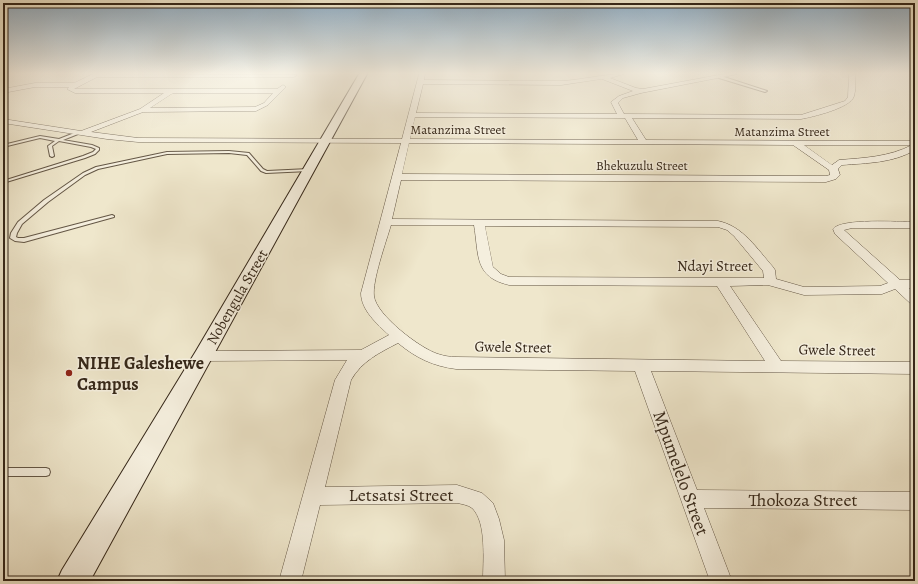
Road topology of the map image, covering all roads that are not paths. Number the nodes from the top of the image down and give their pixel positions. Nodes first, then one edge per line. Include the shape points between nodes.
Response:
1 (155, 101) edge
2 (269, 101) edge
3 (348, 101) edge
4 (415, 101) edge
5 (615, 101) edge
6 (847, 101) edge
7 (142, 110) junction
8 (412, 115) junction
9 (624, 116) junction
10 (3, 120) edge
11 (79, 133) junction
12 (57, 141) junction
13 (326, 141) junction
14 (405, 141) junction
15 (644, 142) junction
16 (796, 143) junction
17 (914, 145) edge
18 (3, 146) edge
19 (52, 156) dead end
20 (833, 169) junction
21 (309, 170) junction
22 (396, 177) junction
23 (3, 182) edge
24 (112, 216) dead end
25 (386, 222) junction
26 (479, 222) junction
27 (915, 225) edge
28 (768, 281) junction
29 (721, 282) junction
30 (896, 284) junction
31 (915, 284) edge
32 (915, 300) edge
33 (399, 336) junction
34 (362, 355) junction
35 (203, 356) junction
36 (641, 365) junction
37 (776, 366) junction
38 (915, 368) edge
39 (3, 472) edge
40 (46, 472) dead end
41 (312, 496) junction
42 (691, 499) junction
43 (915, 501) edge
44 (72, 581) edge
45 (290, 581) edge
46 (494, 581) edge
47 (720, 581) edge

1 - 7 street
2 - 7 street via 256,109
3 - 13 street, Nobengula Street
4 - 8 street, Gwele Street
5 - 9 street
6 - 9 street via 809,116
7 - 11 street
8 - 9 street
8 - 14 street, Gwele Street
9 - 15 street
10 - 11 street, Matanzima Street
11 - 12 lane
11 - 13 street, Matanzima Street via 138,140
12 - 18 lane via 40,137
12 - 19 lane via 50,146
12 - 23 lane via 98,149 94,154
13 - 14 street, Matanzima Street
13 - 21 street, Nobengula Street
14 - 15 street, Matanzima Street
14 - 22 street, Gwele Street
15 - 16 street, Matanzima Street
16 - 17 street, Matanzima Street
16 - 20 street
17 - 20 street via 894,156 840,163
20 - 22 street, Bhekuzulu Street via 835,175 826,179
21 - 24 lane via 266,172 248,154 229,152 167,153 97,168 77,178 20,223 13,238 24,240
21 - 35 street, Nobengula Street
22 - 25 street, Gwele Street
25 - 26 street, Ndayi Street
25 - 33 street, Gwele Street via 367,295 369,304
26 - 28 street, Ndayi Street via 721,224 734,230 769,270
26 - 29 street, Ndayi Street via 487,267 490,272 509,281
27 - 30 street via 852,225 838,229
28 - 29 street, Ndayi Street
28 - 30 street via 804,292 882,290
29 - 37 street
30 - 31 street
30 - 32 street
33 - 34 street
33 - 36 street, Gwele Street via 433,359 456,363
34 - 35 street
34 - 41 street via 350,366 343,380
35 - 44 street, Nobengula Street
36 - 37 street, Gwele Street
36 - 42 street, Mpumelelo Street
37 - 38 street, Gwele Street
39 - 40 lane
41 - 45 street
41 - 46 street, Letsatsi Street via 457,494 470,497 480,503 487,513 492,532
42 - 43 street, Thokoza Street
42 - 47 street, Mpumelelo Street

